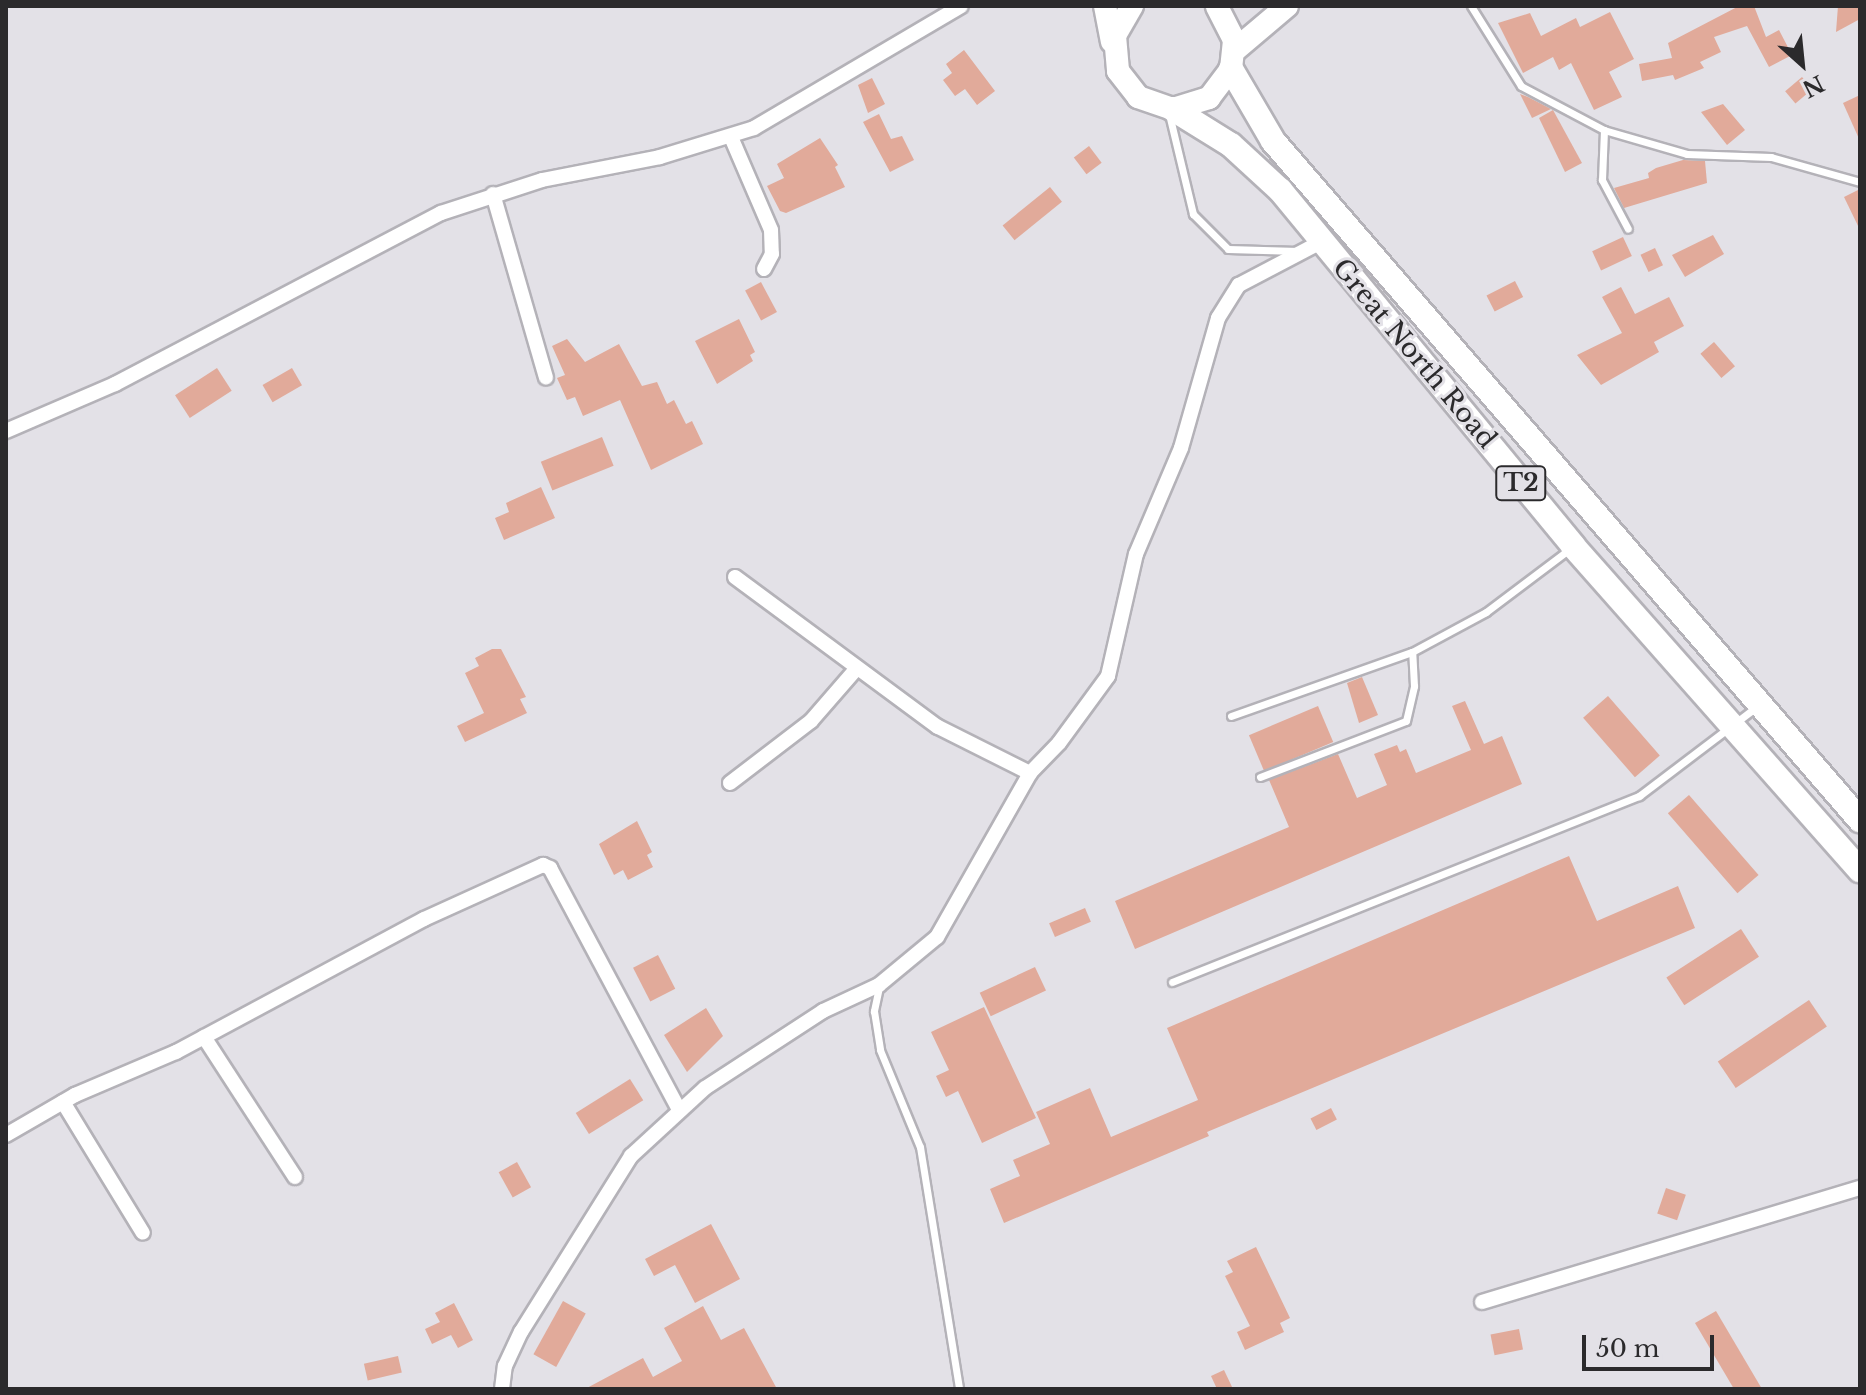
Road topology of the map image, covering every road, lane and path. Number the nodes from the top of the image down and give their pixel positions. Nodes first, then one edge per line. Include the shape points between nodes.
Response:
1 (961, 6) edge
2 (1105, 6) edge
3 (1132, 6) edge
4 (1217, 6) edge
5 (1287, 6) edge
6 (1471, 6) edge
7 (1114, 46) junction
8 (1233, 60) junction
9 (1170, 109) junction
10 (1604, 130) junction
11 (731, 137) junction
12 (1860, 182) edge
13 (493, 194) junction
14 (1628, 229) dead end
15 (1313, 246) junction
16 (764, 269) dead end
17 (546, 378) dead end
18 (6, 431) edge
19 (1573, 546) junction
20 (735, 577) dead end
21 (1412, 652) junction
22 (857, 668) junction
23 (1760, 704) junction
24 (1231, 716) dead end
25 (1734, 725) junction
26 (1030, 773) junction
27 (1260, 777) dead end
28 (730, 783) dead end
29 (1856, 810) edge
30 (1860, 870) edge
31 (1172, 982) dead end
32 (879, 985) junction
33 (204, 1037) junction
34 (63, 1102) junction
35 (679, 1110) junction
36 (6, 1135) edge
37 (295, 1177) dead end
38 (1860, 1188) edge
39 (143, 1233) dead end
40 (1482, 1302) dead end
41 (502, 1389) edge
42 (959, 1389) edge

1 - 11 street via 802,103
2 - 7 main road
3 - 7 main road via 1118,26
4 - 8 main road via 1232,29
5 - 8 main road
6 - 10 lane via 1521,86
7 - 9 main road via 1126,85 1145,101
8 - 9 main road via 1209,98
8 - 23 highway, Great North Road / T2 via 1273,141
9 - 15 highway, Great North Road / T2 via 1231,145 1280,190
9 - 15 lane via 1193,214 1228,249
10 - 12 lane via 1687,154 1771,157
10 - 14 lane via 1602,180
11 - 13 street
11 - 16 street via 771,230 772,254
13 - 17 street
13 - 18 street via 405,229 306,288 224,324 115,384
15 - 19 highway, Great North Road / T2
15 - 26 street via 1239,285 1218,318 1181,448 1136,554 1108,676
19 - 21 lane via 1486,612
19 - 25 highway, Great North Road / T2
20 - 22 street
21 - 24 lane
21 - 27 lane via 1414,686 1406,721
22 - 26 street via 938,727
22 - 28 street via 811,721
23 - 25 lane
23 - 29 highway, Great North Road / T2
25 - 30 highway, Great North Road / T2
25 - 31 lane via 1639,796
26 - 32 street via 937,937
32 - 35 street via 823,1011
32 - 42 lane via 874,1011 880,1050 920,1147
33 - 34 street
33 - 35 street via 424,919 543,865 550,868
33 - 37 street
34 - 36 street
34 - 39 street
35 - 41 street via 631,1156 521,1332 505,1366
38 - 40 street

